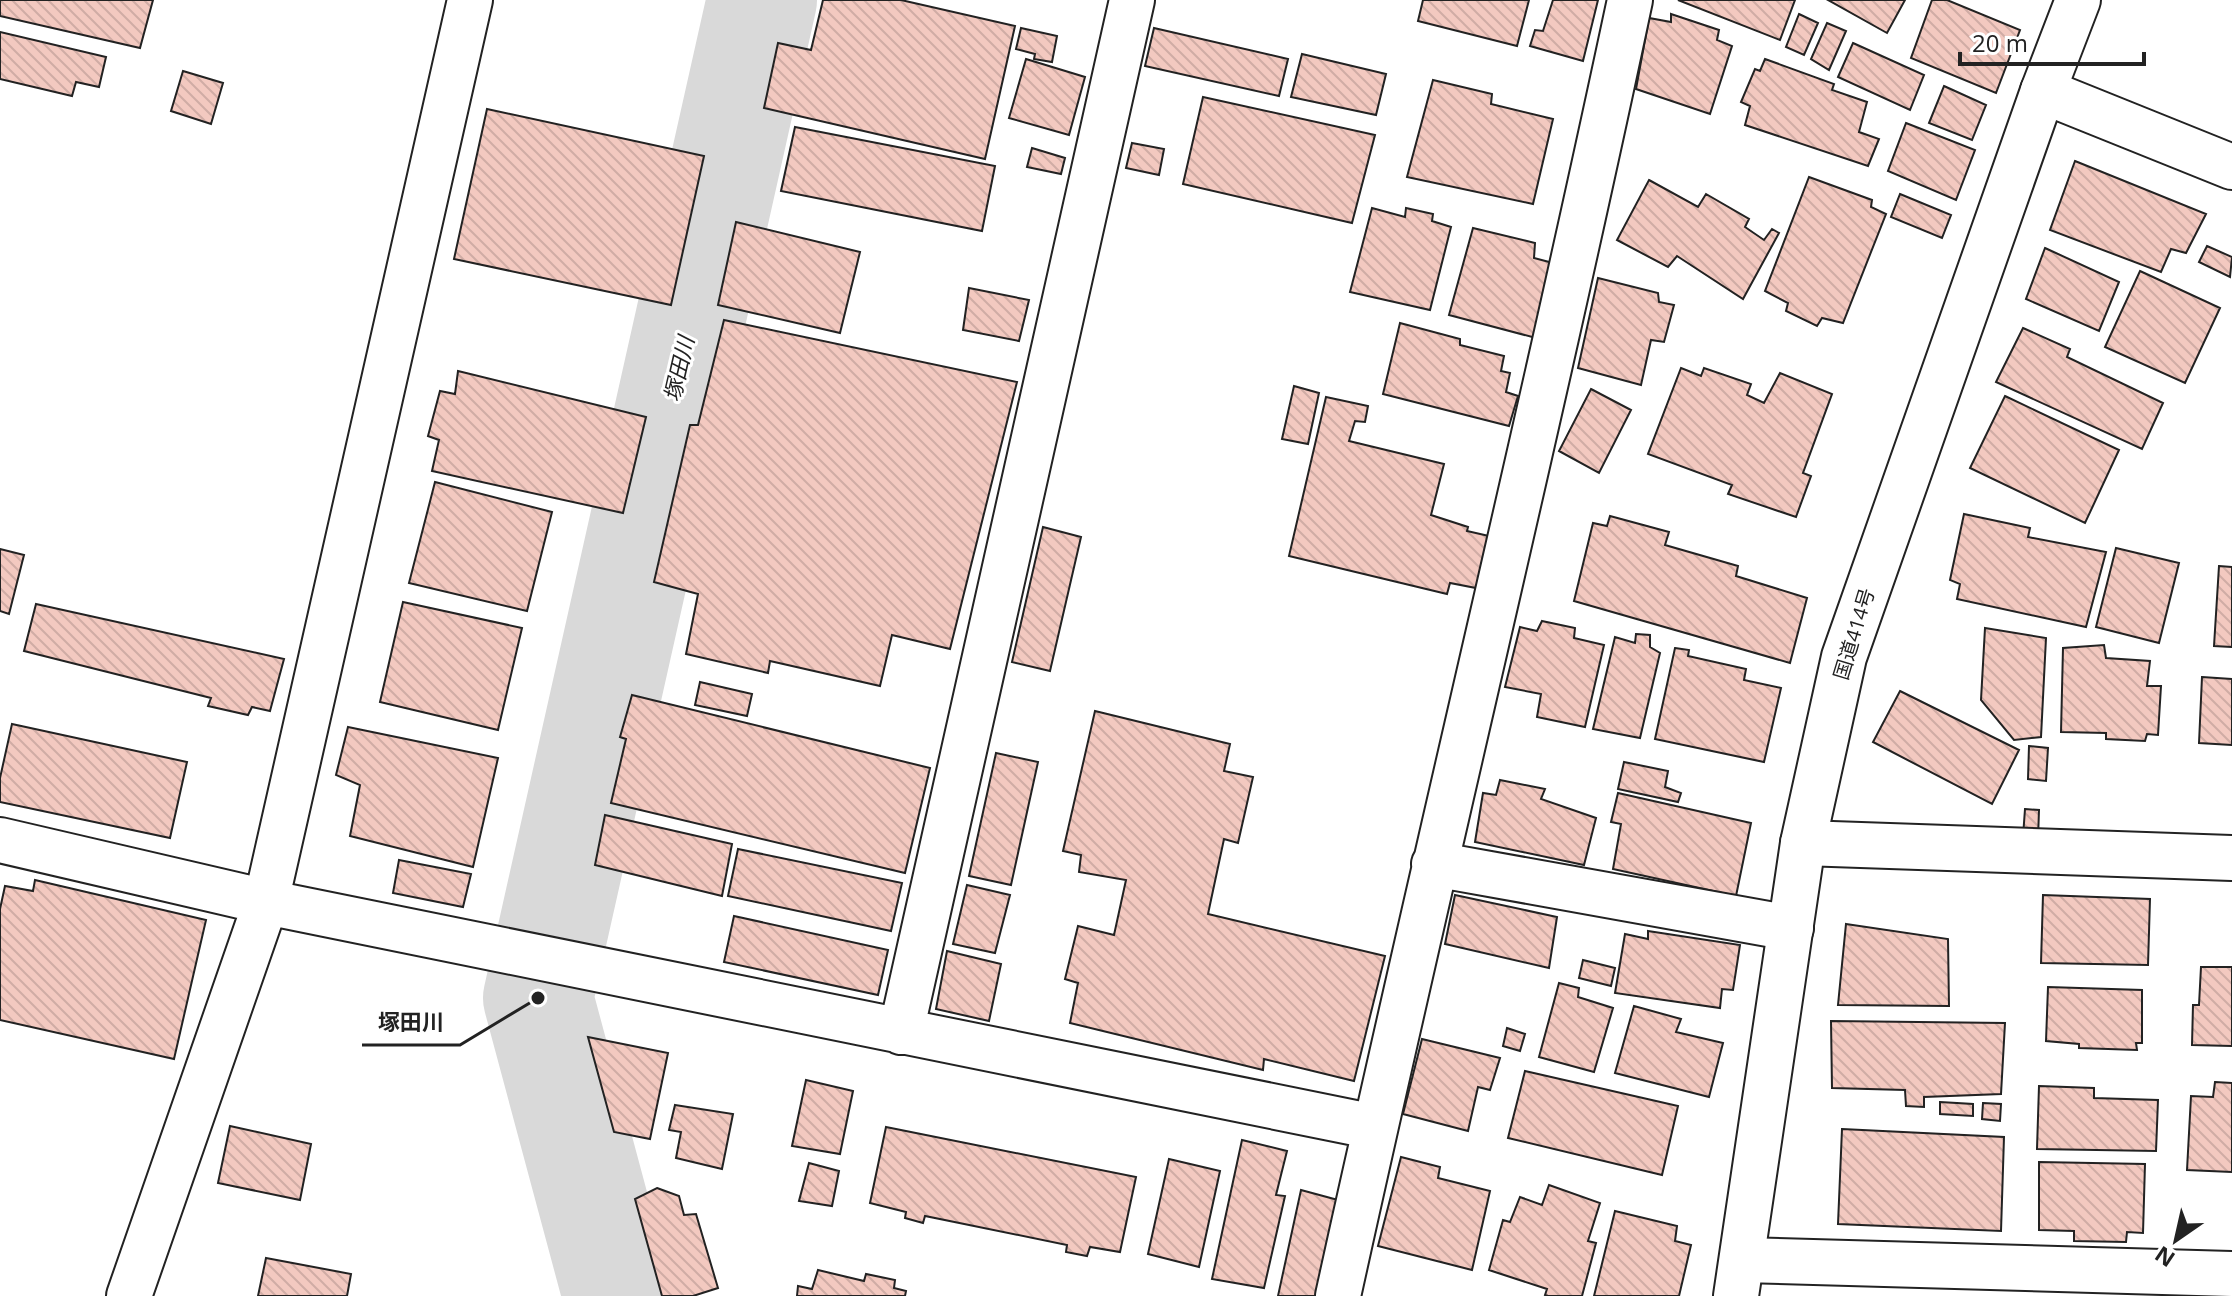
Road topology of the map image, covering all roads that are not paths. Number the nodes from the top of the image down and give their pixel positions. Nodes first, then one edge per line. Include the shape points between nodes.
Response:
1 (470, 0) edge
2 (1132, 0) edge
3 (1630, 0) edge
4 (2078, 0) edge
5 (2043, 91) junction
6 (2232, 167) edge
7 (0, 840) edge
8 (1803, 843) junction
9 (2232, 858) edge
10 (1434, 864) junction
11 (266, 902) junction
12 (1791, 928) junction
13 (901, 1032) junction
14 (1375, 1127) junction
15 (2232, 1274) edge
16 (1739, 1278) edge
17 (129, 1296) edge
18 (1338, 1296) edge

1 - 11 main road
2 - 13 main road
3 - 10 main road via 1569,287
4 - 5 main road, 国道414号
5 - 6 main road
5 - 8 main road, 国道414号 via 1844,657
7 - 11 main road
8 - 9 main road
8 - 12 main road, 国道414号
10 - 12 main road
10 - 14 main road
11 - 13 main road
11 - 17 main road
12 - 16 main road, 国道414号
13 - 14 main road
14 - 18 main road
15 - 16 main road

